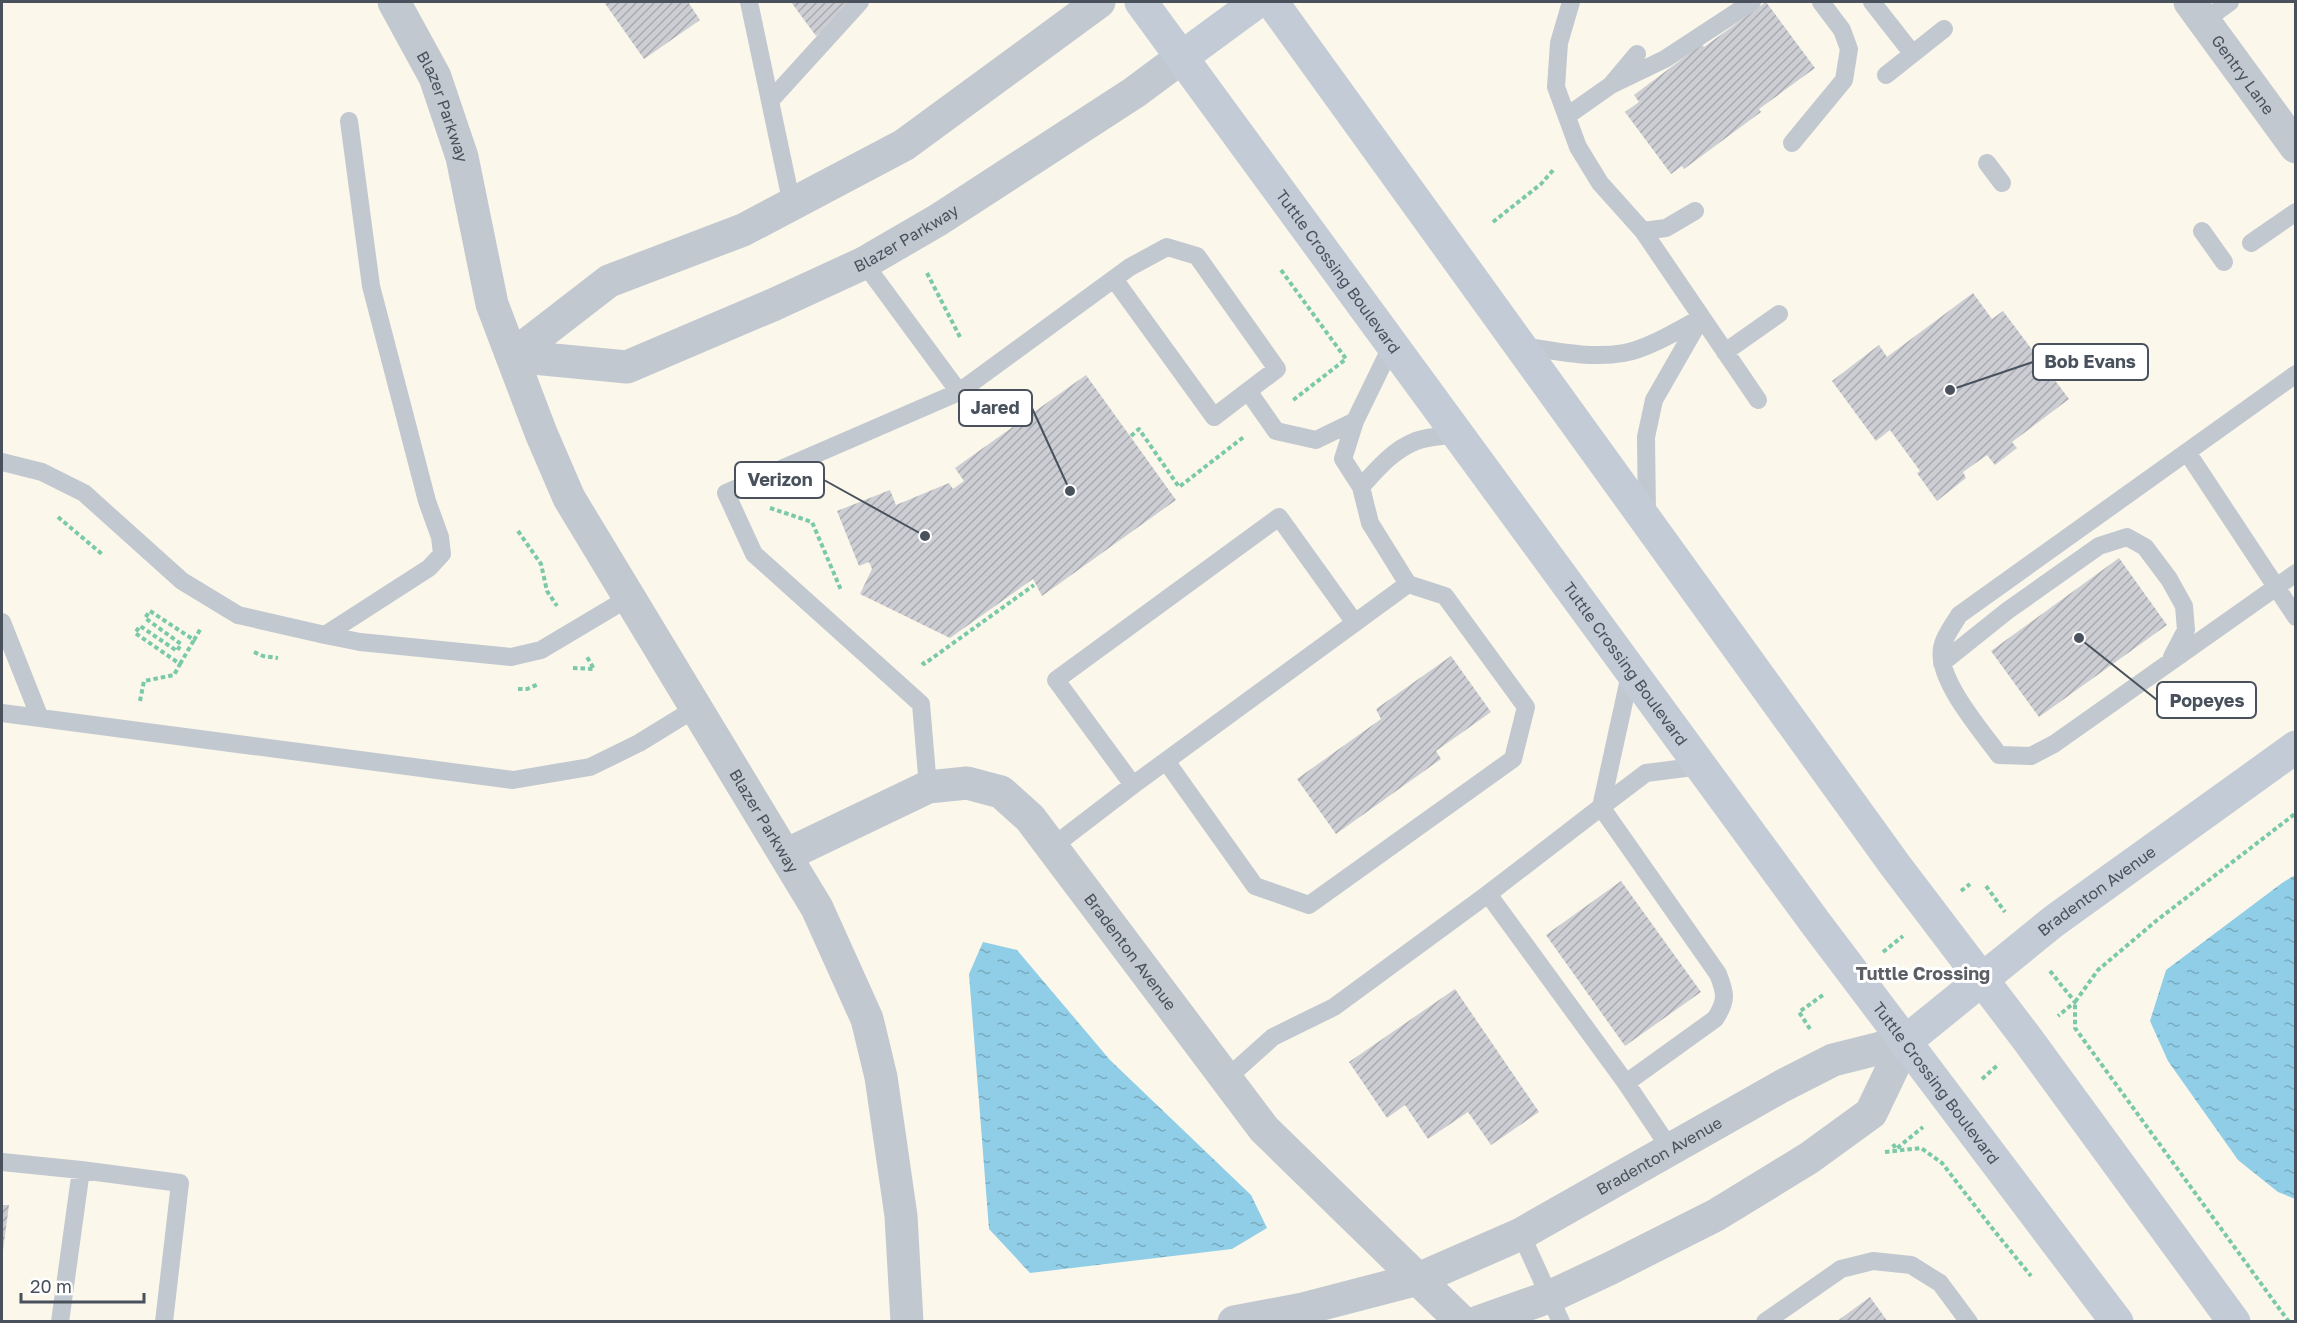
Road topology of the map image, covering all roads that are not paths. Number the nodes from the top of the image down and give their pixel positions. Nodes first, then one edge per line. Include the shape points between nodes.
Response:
1 (394, 2) edge
2 (749, 2) edge
3 (860, 2) edge
4 (1099, 2) edge
5 (1141, 2) edge
6 (1257, 2) edge
7 (1272, 2) edge
8 (1570, 2) edge
9 (1752, 2) edge
10 (1821, 2) edge
11 (1872, 2) edge
12 (2230, 2) edge
13 (2197, 11) edge
14 (1944, 29) dead end
15 (1912, 53) junction
16 (1637, 54) dead end
17 (1182, 57) junction
18 (1886, 75) dead end
19 (1611, 85) junction
20 (770, 102) junction
21 (1567, 116) junction
22 (349, 121) dead end
23 (1792, 142) dead end
24 (2295, 147) edge
25 (1987, 163) dead end
26 (2002, 183) dead end
27 (792, 205) junction
28 (1695, 211) dead end
29 (2295, 212) edge
30 (1643, 231) junction
31 (2202, 231) dead end
32 (2251, 243) dead end
33 (2224, 262) dead end
34 (864, 263) junction
35 (1114, 279) junction
36 (1779, 314) dead end
37 (1701, 318) junction
38 (1392, 343) junction
39 (1521, 346) junction
40 (1725, 352) junction
41 (512, 356) junction
42 (2295, 374) edge
43 (1248, 391) junction
44 (959, 392) junction
45 (1758, 400) dead end
46 (1355, 421) junction
47 (1459, 434) junction
48 (2187, 452) junction
49 (2, 462) edge
50 (1361, 487) junction
51 (1647, 520) junction
52 (2295, 573) edge
53 (1408, 584) junction
54 (2276, 587) junction
55 (630, 597) junction
56 (2295, 617) edge
57 (2, 622) edge
58 (1355, 623) junction
59 (325, 635) junction
60 (2170, 662) junction
61 (1942, 663) junction
62 (1631, 670) junction
63 (696, 708) junction
64 (2, 713) edge
65 (40, 718) junction
66 (2295, 747) edge
67 (1166, 761) junction
68 (1701, 766) junction
69 (1133, 785) junction
70 (928, 787) junction
71 (1600, 807) junction
72 (1052, 847) junction
73 (786, 855) junction
74 (1488, 894) junction
75 (1981, 979) junction
76 (1905, 1042) junction
77 (1226, 1079) junction
78 (1626, 1083) junction
79 (1671, 1150) junction
80 (2, 1162) edge
81 (81, 1170) junction
82 (1521, 1234) junction
83 (1419, 1280) junction
84 (1555, 1309) edge
85 (60, 1322) edge
86 (164, 1322) edge
87 (906, 1322) edge
88 (1234, 1322) edge
89 (1462, 1322) edge
90 (1478, 1322) edge
91 (1765, 1322) edge
92 (1969, 1322) edge
93 (2117, 1322) edge
94 (2234, 1322) edge

1 - 41 street, Blazer Parkway via 435,77 462,158 492,304
2 - 20 lane
3 - 20 lane
4 - 27 street via 904,145
5 - 17 main road, Tuttle Crossing Boulevard
6 - 17 main road, Blazer Parkway
7 - 39 main road
8 - 21 lane via 1559,43 1556,87
9 - 19 lane via 1665,59
10 - 23 lane via 1842,30 1850,49 1844,80
11 - 15 lane
12 - 13 lane
13 - 24 street, Gentry Lane
14 - 15 lane
15 - 18 lane
16 - 19 lane
17 - 34 street, Blazer Parkway via 1136,92
17 - 38 main road, Tuttle Crossing Boulevard
19 - 21 lane
20 - 27 lane
21 - 30 lane via 1578,147 1600,183
22 - 59 lane via 371,286 442,554 429,568
25 - 26 lane
27 - 41 street via 743,230 609,281
28 - 30 lane via 1666,228
29 - 32 lane
30 - 37 lane
31 - 33 lane
34 - 41 street, Blazer Parkway via 627,367
34 - 44 lane
35 - 43 lane via 1214,417
35 - 43 lane via 1167,247 1197,256 1277,369
35 - 44 lane
36 - 40 lane
37 - 39 lane via 1625,353 1586,356
37 - 40 lane
37 - 51 lane via 1654,400 1646,437
38 - 46 lane
38 - 47 main road, Tuttle Crossing Boulevard
39 - 51 main road
40 - 45 lane
41 - 55 street, Blazer Parkway via 569,498
42 - 48 lane
43 - 46 lane via 1276,431 1316,440
44 - 70 lane via 726,493 754,554 921,704
46 - 50 lane via 1343,459
47 - 50 lane via 1417,440 1396,452
47 - 62 main road, Tuttle Crossing Boulevard
48 - 54 lane
48 - 61 lane via 1959,615 1942,646
49 - 59 lane via 42,472 84,493 182,580 238,615
50 - 53 lane via 1370,523
51 - 75 main road
52 - 54 lane
53 - 58 lane
53 - 67 lane via 1444,596 1526,707 1514,759 1309,905 1255,886
54 - 56 lane
54 - 60 lane
55 - 59 lane via 541,650 511,657
55 - 63 street, Blazer Parkway
57 - 65 lane
58 - 67 lane
58 - 69 lane via 1279,517 1056,680
60 - 61 lane via 2031,756 1999,754 1955,693
60 - 61 lane via 2186,630 2184,606 2145,547 2127,537 2099,546
62 - 68 main road, Tuttle Crossing Boulevard
62 - 71 lane
63 - 65 lane via 590,767 513,780
63 - 73 street, Blazer Parkway
64 - 65 lane
66 - 75 main road, Bradenton Avenue via 2054,921
67 - 69 lane
68 - 71 lane via 1646,773
68 - 76 main road, Tuttle Crossing Boulevard
69 - 72 lane
70 - 72 street, Bradenton Avenue via 968,783 1001,792 1030,818
70 - 73 street, Bradenton Avenue
71 - 74 lane
71 - 78 lane via 1718,974 1725,992 1724,1006 1715,1019
72 - 77 street, Bradenton Avenue
73 - 87 street, Blazer Parkway via 820,916 867,1019 901,1216
74 - 77 lane via 1334,1007 1273,1038
74 - 78 lane
75 - 76 main road, Bradenton Avenue
75 - 94 main road
76 - 79 street, Bradenton Avenue via 1833,1060
76 - 84 street, Bradenton Avenue via 1871,1113 1716,1215 1611,1268
76 - 93 main road, Tuttle Crossing Boulevard
77 - 83 street, Bradenton Avenue via 1264,1129
78 - 79 lane
79 - 82 street, Bradenton Avenue
80 - 81 lane
81 - 85 lane
81 - 86 lane via 180,1183
82 - 83 street, Bradenton Avenue
82 - 84 lane
83 - 88 street, Bradenton Avenue
83 - 89 street, Bradenton Avenue
84 - 90 street, Bradenton Avenue
91 - 92 lane via 1841,1269 1873,1261 1911,1265 1940,1283

